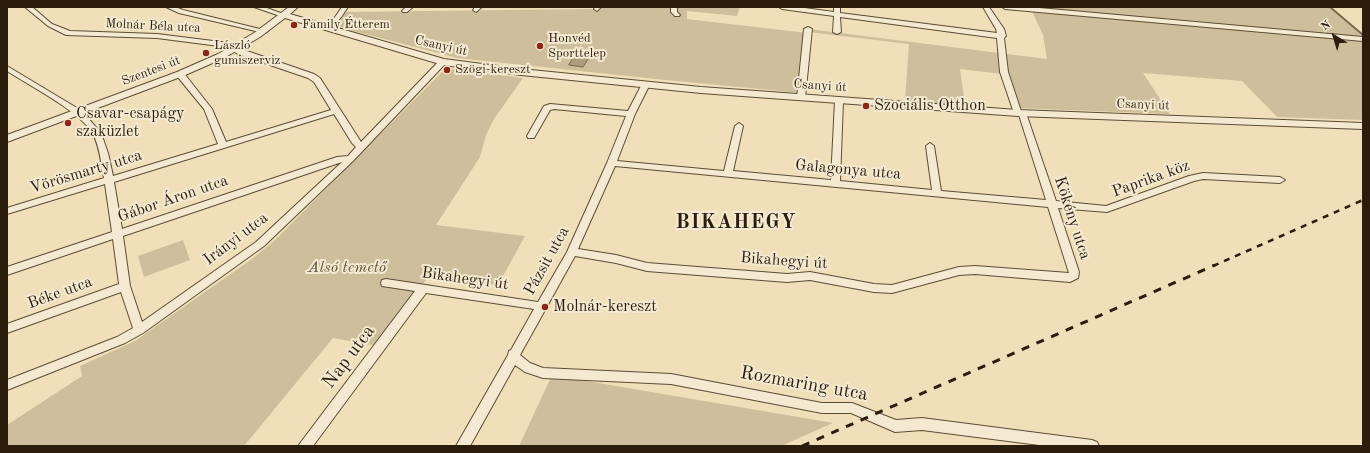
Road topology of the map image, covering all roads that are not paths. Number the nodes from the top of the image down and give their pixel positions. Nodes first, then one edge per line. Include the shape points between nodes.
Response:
1 (28, 7) edge
2 (168, 7) edge
3 (257, 7) edge
4 (294, 7) edge
5 (345, 7) edge
6 (674, 7) edge
7 (782, 7) edge
8 (986, 7) edge
9 (1005, 7) edge
10 (838, 11) edge
11 (283, 15) junction
12 (677, 15) dead end
13 (324, 27) junction
14 (808, 29) dead end
15 (264, 31) junction
16 (838, 32) dead end
17 (1002, 36) junction
18 (1363, 39) edge
19 (236, 48) junction
20 (443, 62) junction
21 (7, 68) edge
22 (180, 74) junction
23 (646, 84) junction
24 (801, 98) junction
25 (839, 101) junction
26 (335, 111) junction
27 (79, 112) junction
28 (1020, 113) junction
29 (631, 114) junction
30 (739, 126) dead end
31 (1363, 126) edge
32 (531, 136) dead end
33 (7, 139) edge
34 (224, 146) junction
35 (930, 146) dead end
36 (362, 147) junction
37 (350, 159) junction
38 (612, 163) junction
39 (728, 174) junction
40 (109, 180) junction
41 (1280, 180) dead end
42 (835, 184) junction
43 (937, 194) junction
44 (1052, 204) junction
45 (1081, 207) joint
46 (7, 211) edge
47 (117, 234) junction
48 (572, 252) junction
49 (992, 270) joint
50 (7, 272) edge
51 (386, 283) dead end
52 (125, 286) junction
53 (422, 289) junction
54 (540, 306) junction
55 (7, 329) edge
56 (139, 330) junction
57 (513, 354) junction
58 (7, 385) edge
59 (305, 446) edge
60 (463, 446) edge
61 (1092, 446) edge

1 - 19 street, Molnár Béla utca via 50,25 69,33 189,39
2 - 15 street
3 - 11 street
4 - 11 street, Szentesi út
5 - 13 street via 335,21
6 - 12 street
7 - 10 street
8 - 17 street
9 - 18 street
10 - 16 street
10 - 17 street
11 - 13 street, Csanyi út
11 - 15 street, Szentesi út
13 - 20 street, Csanyi út
14 - 24 street
15 - 19 street, Szentesi út
17 - 28 street, Kökény utca via 1004,72
19 - 22 street, Szentesi út
19 - 26 street, Molnár Béla utca via 317,80
20 - 23 street, Csanyi út
20 - 36 street, Irányi utca
21 - 27 street
22 - 27 street, Szentesi út
22 - 34 street via 208,109
23 - 24 street, Csanyi út
23 - 29 street, Pázsit utca
24 - 25 street, Csanyi út
25 - 28 street, Csanyi út
25 - 42 street
26 - 34 street, Vörösmarty utca
26 - 36 street, Molnár Béla utca via 356,143
27 - 33 street, Szentesi út
27 - 40 street via 98,133
28 - 31 street, Csanyi út
28 - 44 street, Kökény utca
29 - 32 street via 553,106 547,108
29 - 38 street, Pázsit utca
30 - 39 street
34 - 40 street, Vörösmarty utca
35 - 43 street
36 - 37 street, Irányi utca
37 - 47 street, Gábor Áron utca via 340,159
37 - 56 street, Irányi utca via 260,244
38 - 39 street, Galagonya utca
38 - 48 street, Pázsit utca
39 - 42 street, Galagonya utca
40 - 46 street, Vörösmarty utca
40 - 47 street
41 - 45 street, Paprika köz via 1204,176 1192,178 1112,209
42 - 43 street, Galagonya utca
43 - 44 street, Galagonya utca
44 - 45 street, Galagonya utca
44 - 49 street, Kökény utca via 1074,272 1073,277
47 - 50 street, Gábor Áron utca
47 - 52 street
48 - 49 street, Bikahegyi út via 647,267 787,278 810,276 880,289 892,289 959,272
48 - 54 street, Pázsit utca
51 - 53 street, Bikahegyi út
52 - 55 street, Béke utca
52 - 56 street
53 - 54 street, Bikahegyi út
53 - 59 street, Nap utca
54 - 57 street, Pázsit utca
56 - 58 street, Irányi utca via 121,340
57 - 60 street, Pázsit utca
57 - 61 street, Rozmaring utca via 525,368 543,373 671,379 822,408 852,408 896,426 922,424

